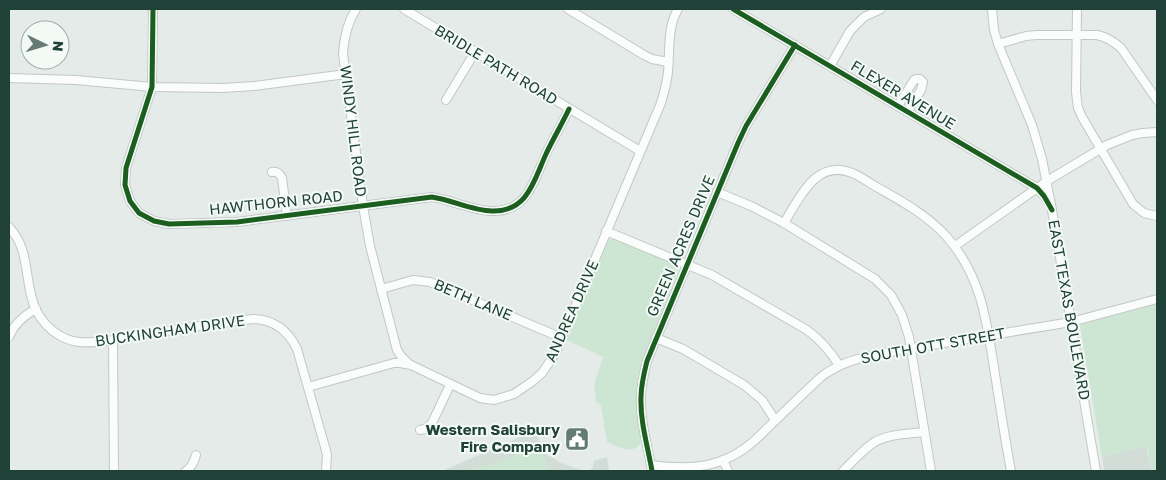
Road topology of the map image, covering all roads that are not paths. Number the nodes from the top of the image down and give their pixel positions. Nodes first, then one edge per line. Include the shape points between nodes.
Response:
1 (153, 9) edge
2 (356, 9) edge
3 (404, 9) edge
4 (568, 9) edge
5 (678, 9) edge
6 (733, 9) edge
7 (881, 9) edge
8 (992, 9) edge
9 (1077, 9) edge
10 (1077, 35) junction
11 (998, 44) junction
12 (795, 45) junction
13 (475, 52) junction
14 (668, 62) junction
15 (830, 66) junction
16 (346, 74) junction
17 (9, 78) edge
18 (152, 87) junction
19 (446, 100) dead end
20 (1157, 100) edge
21 (898, 106) junction
22 (569, 109) junction
23 (907, 112) junction
24 (1157, 132) edge
25 (1100, 148) junction
26 (640, 151) junction
27 (272, 172) dead end
28 (1047, 181) junction
29 (1036, 188) junction
30 (717, 192) junction
31 (363, 206) junction
32 (1052, 210) junction
33 (287, 216) junction
34 (1157, 216) edge
35 (784, 223) junction
36 (9, 227) edge
37 (606, 231) junction
38 (955, 246) junction
39 (686, 264) junction
40 (381, 289) junction
41 (1157, 299) edge
42 (36, 309) junction
43 (1071, 322) junction
44 (989, 336) junction
45 (9, 338) edge
46 (562, 338) junction
47 (656, 338) junction
48 (113, 340) junction
49 (911, 349) junction
50 (411, 365) junction
51 (839, 365) junction
52 (450, 385) junction
53 (308, 387) junction
54 (775, 420) junction
55 (420, 430) dead end
56 (924, 432) junction
57 (196, 455) dead end
58 (723, 460) junction
59 (652, 468) edge
60 (114, 471) edge
61 (186, 471) edge
62 (326, 471) edge
63 (728, 471) edge
64 (843, 471) edge
65 (931, 471) edge
66 (1011, 471) edge
67 (1096, 471) edge

1 - 18 street, HAWTHORN ROAD
2 - 16 street, WINDY HILL ROAD via 345,36
3 - 13 street, BRIDLE PATH ROAD
4 - 14 street via 644,55
5 - 14 street, ANDREA DRIVE via 670,32
6 - 12 street, FLEXER AVENUE
7 - 15 street via 864,17 850,31
8 - 11 street, EAST TEXAS BOULEVARD
9 - 10 street
10 - 11 street via 1026,36
10 - 20 street via 1103,37 1115,43
10 - 25 street via 1077,99 1082,117
11 - 28 street, EAST TEXAS BOULEVARD via 1032,125
12 - 15 street, FLEXER AVENUE
12 - 30 street, GREEN ACRES DRIVE via 742,135
13 - 19 street
13 - 22 street, BRIDLE PATH ROAD
14 - 26 street, ANDREA DRIVE via 664,92
15 - 21 street, FLEXER AVENUE
16 - 18 street via 238,87
16 - 31 street, WINDY HILL ROAD
17 - 18 street
18 - 33 street, HAWTHORN ROAD via 124,178 127,194 139,213 169,224 237,222
21 - 23 street, FLEXER AVENUE
21 - 23 street via 914,80 920,79 922,87
22 - 26 street, BRIDLE PATH ROAD
22 - 31 street, HAWTHORN ROAD via 533,186 523,200 507,209 484,210 432,197
23 - 29 street, FLEXER AVENUE
24 - 25 street via 1121,138
25 - 28 street
25 - 34 street via 1133,204 1144,213
26 - 37 street, ANDREA DRIVE
27 - 33 street via 277,172 282,178
28 - 29 street
28 - 32 street, EAST TEXAS BOULEVARD
29 - 32 street, FLEXER AVENUE
29 - 38 street
30 - 35 street
30 - 39 street, GREEN ACRES DRIVE
31 - 33 street, HAWTHORN ROAD
31 - 40 street, WINDY HILL ROAD
32 - 43 street, EAST TEXAS BOULEVARD
35 - 38 street via 813,179 833,170 846,171 917,210
35 - 49 street via 884,286 902,315
36 - 42 street, BUCKINGHAM DRIVE via 22,248
37 - 39 street
37 - 46 street, ANDREA DRIVE
38 - 44 street via 975,280
39 - 47 street, GREEN ACRES DRIVE
39 - 51 street via 730,284 807,330 818,338
40 - 46 street, BETH LANE via 413,280 430,282
40 - 50 street, WINDY HILL ROAD via 397,350
41 - 43 street, SOUTH OTT STREET
42 - 45 street via 19,320
42 - 48 street, BUCKINGHAM DRIVE via 46,325 70,340
43 - 44 street, SOUTH OTT STREET
43 - 67 street, EAST TEXAS BOULEVARD
44 - 49 street, SOUTH OTT STREET
44 - 66 street
46 - 52 street, ANDREA DRIVE via 542,373 514,394 486,400
47 - 54 street via 683,349 744,385 762,400
47 - 59 street, GREEN ACRES DRIVE via 644,373 641,398
48 - 53 street, BUCKINGHAM DRIVE via 263,320 284,330 294,342
48 - 60 street
49 - 51 street, SOUTH OTT STREET via 867,356
49 - 56 street
50 - 52 street, ANDREA DRIVE
50 - 53 street, ANDREA DRIVE via 394,363
51 - 54 street, SOUTH OTT STREET via 821,377
52 - 55 street via 432,423
53 - 62 street, BUCKINGHAM DRIVE via 325,447
54 - 58 street, SOUTH OTT STREET via 745,448
56 - 64 street via 880,439
56 - 65 street
57 - 61 street
58 - 59 street, SOUTH OTT STREET via 690,468
58 - 63 street

